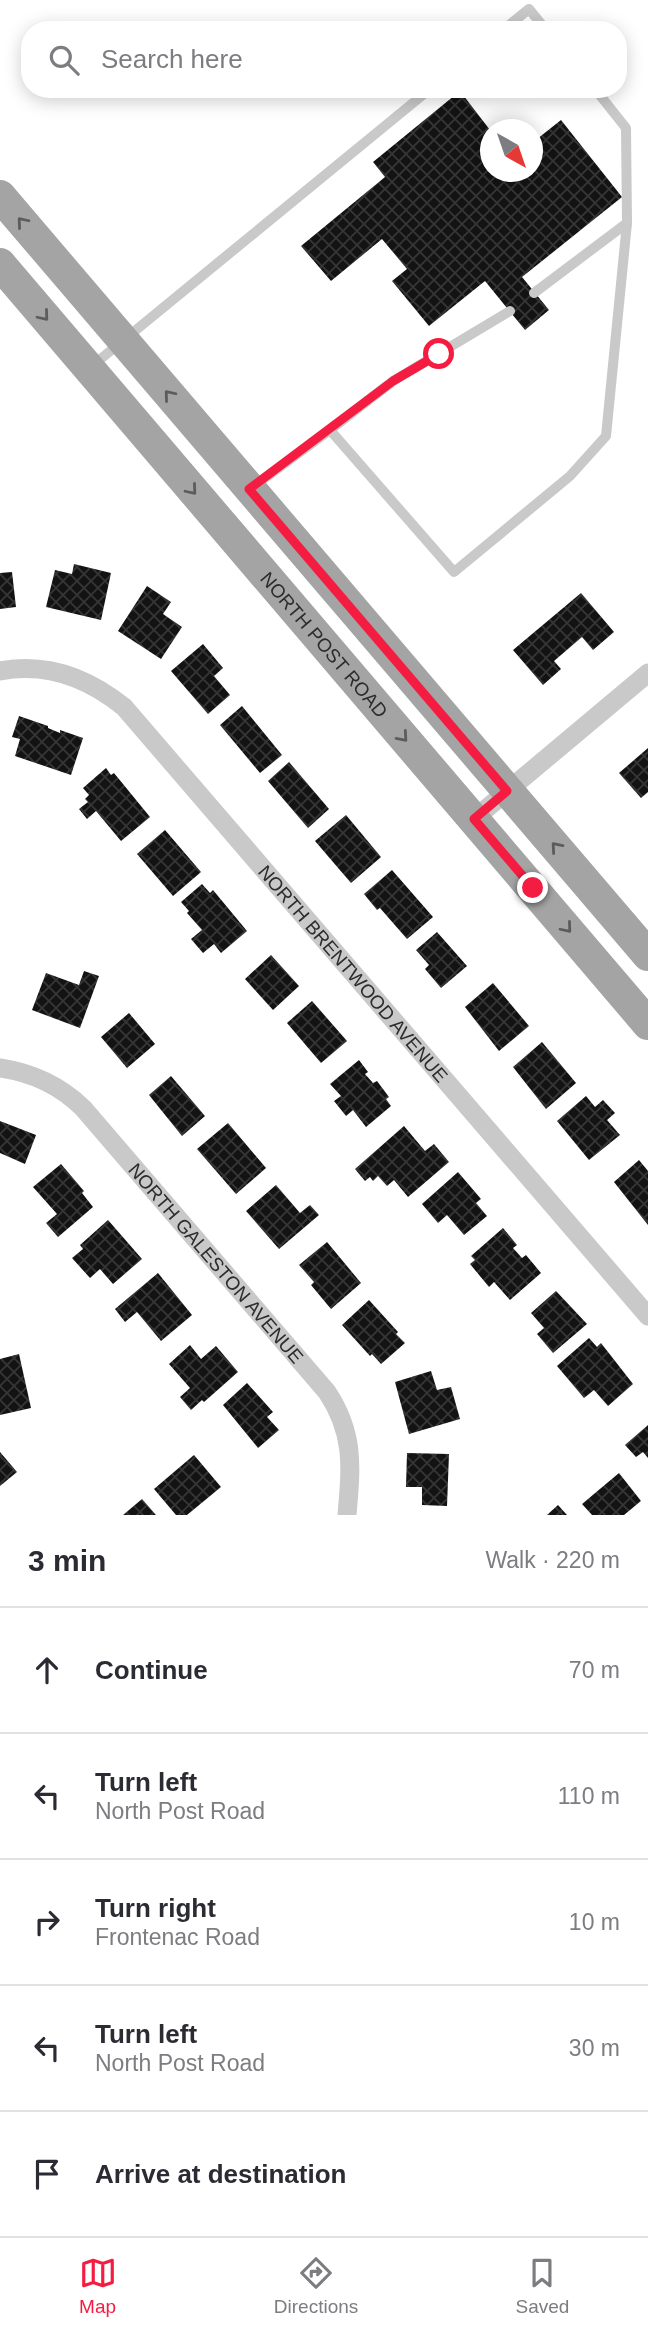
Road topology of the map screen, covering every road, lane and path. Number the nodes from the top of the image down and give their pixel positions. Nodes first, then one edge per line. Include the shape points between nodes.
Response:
1 (514, 21) edge
2 (539, 21) edge
3 (419, 98) edge
4 (602, 98) edge
5 (0, 197) edge
6 (627, 223) junction
7 (0, 264) edge
8 (534, 293) dead end
9 (510, 311) dead end
10 (122, 340) junction
11 (89, 369) junction
12 (330, 430) junction
13 (249, 489) junction
14 (0, 671) edge
15 (648, 673) edge
16 (507, 791) junction
17 (474, 819) junction
18 (648, 955) edge
19 (648, 1024) edge
20 (0, 1068) edge
21 (648, 1316) edge
22 (347, 1515) edge

1 - 2 lane via 529,9
3 - 10 lane
4 - 6 lane via 626,128
10 -> 5 main road
6 - 8 lane
6 - 12 lane via 606,436 570,476 454,572
7 -> 11 main road, NORTH POST ROAD
9 - 12 lane via 393,381
10 - 11 lane
13 -> 10 main road
11 -> 17 main road, NORTH POST ROAD
12 - 13 lane
13 - 16 main road
14 - 21 street, NORTH BRENTWOOD AVENUE via 32,668 76,677 106,693 132,715
15 - 16 street
16 - 17 street
18 -> 16 main road
17 -> 19 main road, NORTH POST ROAD
20 - 22 street, NORTH GALESTON AVENUE via 44,1080 83,1108 327,1392 349,1442

